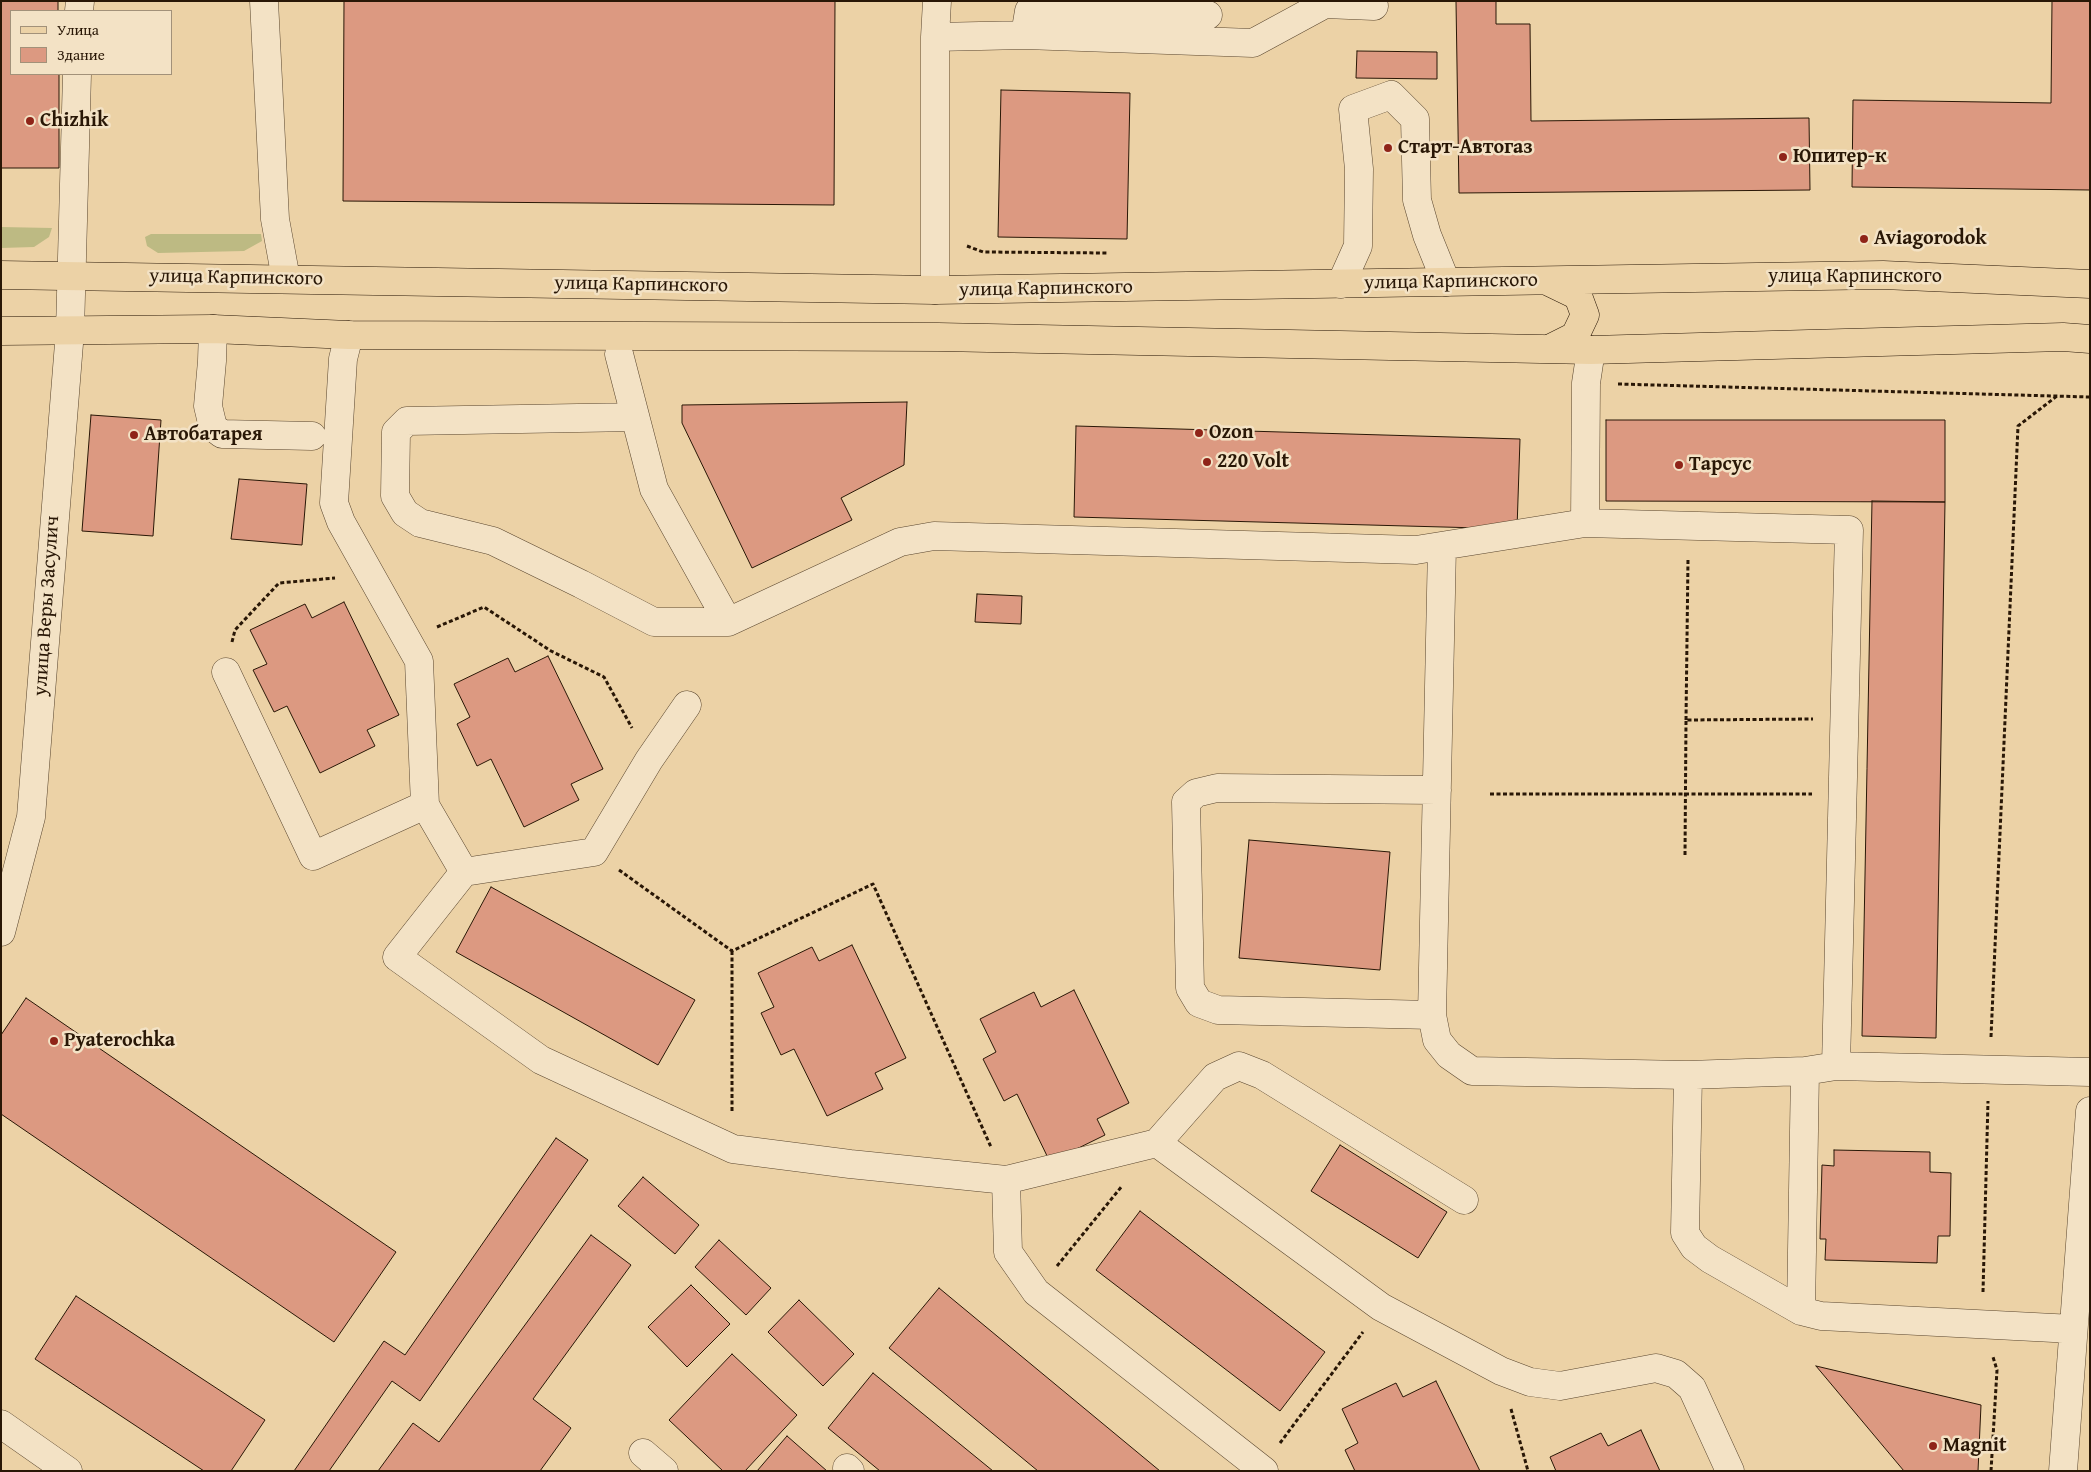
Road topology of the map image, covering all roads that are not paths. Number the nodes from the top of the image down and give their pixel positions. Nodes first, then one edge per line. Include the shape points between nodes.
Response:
1 (264, 1) edge
2 (937, 1) edge
3 (1374, 6) dead end
4 (1208, 14) dead end
5 (1025, 35) junction
6 (935, 37) junction
7 (77, 75) edge
8 (1, 275) edge
9 (71, 276) junction
10 (286, 279) junction
11 (1544, 280) junction
12 (1446, 282) junction
13 (1341, 284) junction
14 (2090, 284) edge
15 (935, 290) junction
16 (213, 329) junction
17 (1, 331) edge
18 (70, 332) junction
19 (348, 335) junction
20 (2090, 339) edge
21 (1549, 349) junction
22 (1591, 350) junction
23 (619, 354) dead end
24 (635, 417) junction
25 (312, 436) dead end
26 (1585, 523) junction
27 (1442, 546) junction
28 (728, 622) junction
29 (226, 672) dead end
30 (687, 705) dead end
31 (1437, 790) junction
32 (425, 805) junction
33 (464, 872) junction
34 (1, 932) edge
35 (1432, 1016) junction
36 (1836, 1066) junction
37 (1805, 1070) junction
38 (2090, 1072) edge
39 (1688, 1075) junction
40 (2090, 1111) edge
41 (1157, 1143) junction
42 (1006, 1180) junction
43 (1464, 1200) dead end
44 (1801, 1312) junction
45 (2073, 1329) junction
46 (1, 1424) edge
47 (643, 1453) dead end
48 (1263, 1469) edge
49 (68, 1471) edge
50 (664, 1471) edge
51 (1730, 1471) edge
52 (2063, 1471) edge

1 - 10 street via 275,219
2 - 6 street
3 - 5 street via 1325,4 1253,43
4 - 5 street via 1029,10
5 - 6 street
6 - 15 street
7 - 9 street, улица Веры Засулич
8 - 9 main road, улица Карпинского
9 - 10 main road, улица Карпинского
9 - 18 street, улица Веры Засулич
10 - 15 main road, улица Карпинского
11 - 12 main road, улица Карпинского
11 - 14 main road, улица Карпинского via 1883,275
11 - 21 main road via 1578,296 1585,315 1575,336
12 - 13 main road, улица Карпинского
12 - 13 street via 1417,200 1415,118 1391,95 1353,109 1359,169 1358,246
13 - 15 main road, улица Карпинского
16 - 18 main road
16 - 19 main road
16 - 25 street via 208,406 213,427 222,434
17 - 18 main road
18 - 34 street, улица Веры Засулич via 31,818
19 - 21 main road via 938,337
19 - 32 street via 343,358 334,503 341,522 419,661
20 - 22 main road via 2063,337
21 - 22 main road
22 - 26 street via 1586,384
23 - 24 street
24 - 28 street via 654,489
24 - 28 street via 407,421 396,432 394,496 405,513 420,523 493,541 654,622
26 - 27 street
26 - 36 street via 1849,530
27 - 28 street via 1416,550 934,536 900,542
27 - 31 street
29 - 32 street via 313,856
30 - 33 street via 649,760 594,852
31 - 35 street
31 - 35 street via 1217,788 1196,793 1186,802 1190,988 1199,1003 1218,1010
32 - 33 street
33 - 42 street via 397,957 541,1060 732,1149
35 - 39 street via 1437,1040 1449,1055 1472,1070
36 - 37 street
36 - 38 street
37 - 39 street
37 - 44 street
39 - 44 street via 1685,1233 1694,1247 1710,1259
40 - 45 street
41 - 42 street
41 - 43 street via 1215,1077 1239,1066 1262,1075
41 - 51 street via 1381,1307 1501,1371 1530,1382 1560,1386 1656,1368 1676,1374 1692,1388
42 - 48 street via 1008,1252 1036,1292
44 - 45 street via 1821,1316
45 - 52 street
46 - 49 street
47 - 50 street

